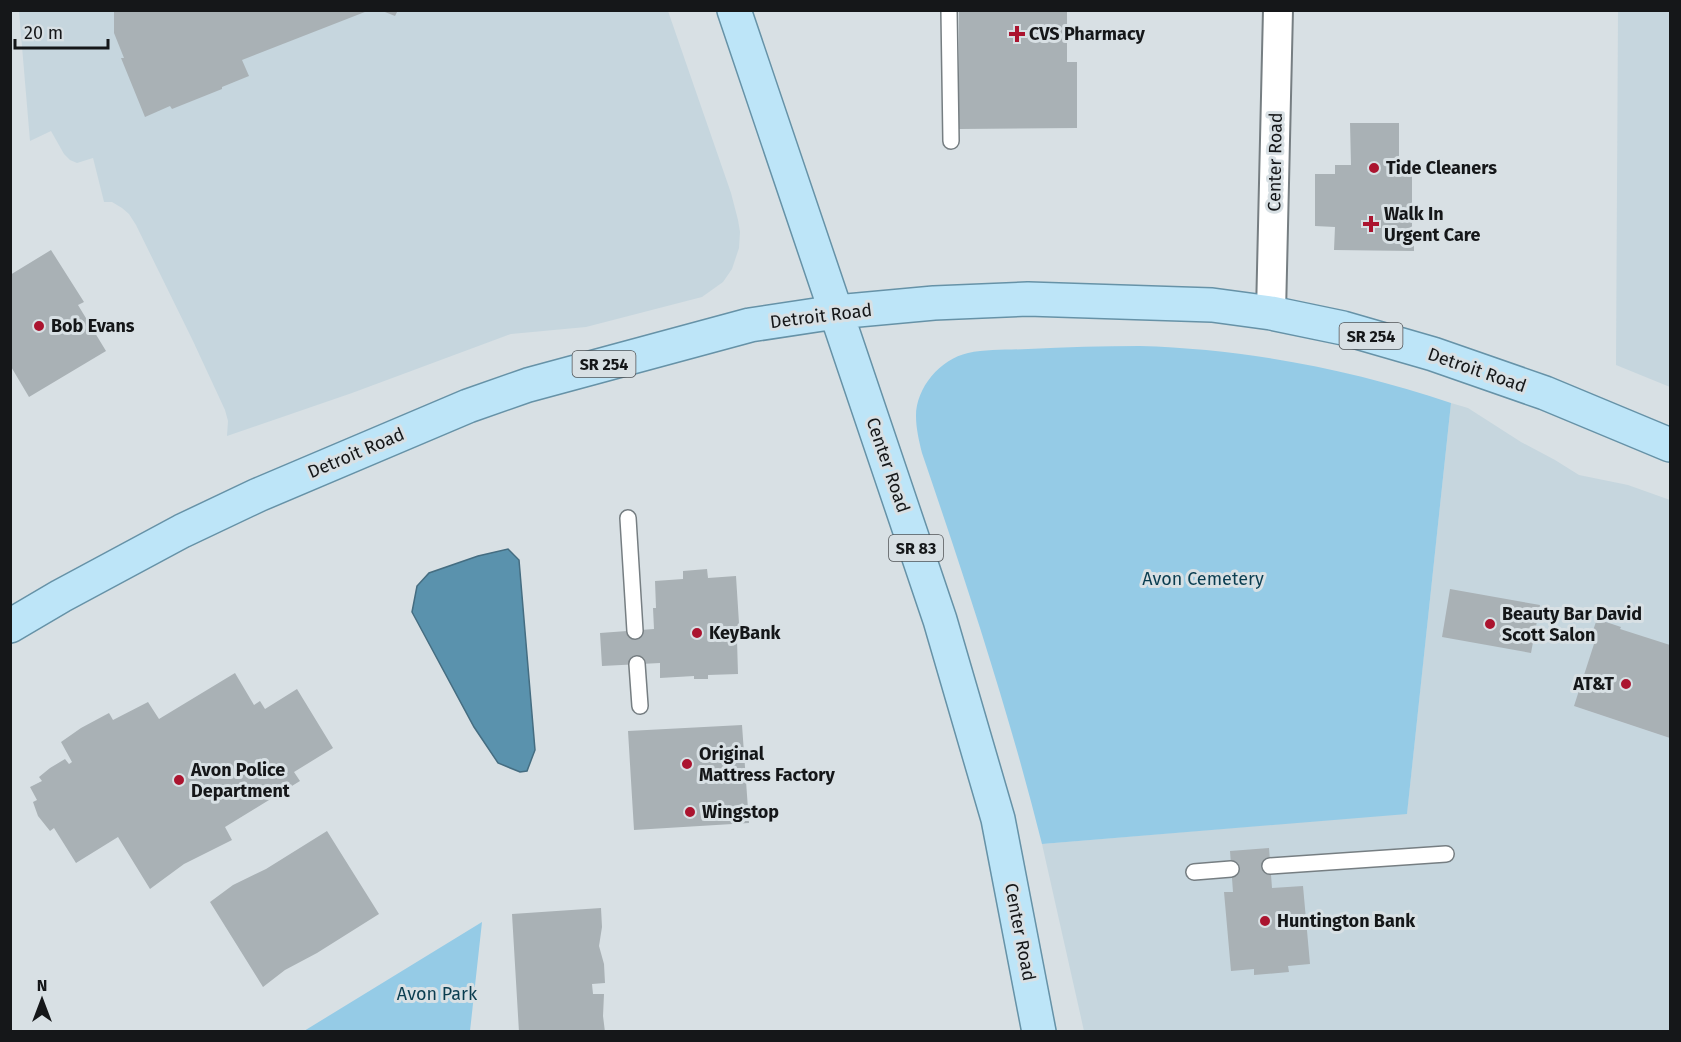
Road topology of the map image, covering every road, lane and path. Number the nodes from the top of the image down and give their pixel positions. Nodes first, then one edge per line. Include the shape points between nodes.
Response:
1 (734, 10) edge
2 (949, 10) edge
3 (1278, 10) edge
4 (951, 141) dead end
5 (836, 312) junction
6 (1271, 313) junction
7 (1671, 444) edge
8 (628, 518) dead end
9 (10, 627) edge
10 (635, 630) dead end
11 (637, 664) dead end
12 (640, 706) dead end
13 (1446, 854) dead end
14 (1270, 866) dead end
15 (1231, 869) dead end
16 (1194, 872) dead end
17 (1039, 1032) edge

1 - 5 main road, Center Road / SR 83
2 - 4 lane
3 - 6 street, Center Road
5 - 6 main road, Detroit Road / SR 254 via 1028,299 1212,305
5 - 9 main road, Detroit Road / SR 254 via 750,325 495,396 215,515 115,566
5 - 17 main road, Center Road / SR 83 via 940,620 998,819
6 - 7 main road, Detroit Road / SR 254 via 1343,328 1433,354 1545,393
8 - 10 lane
11 - 12 lane
13 - 14 lane
15 - 16 lane

